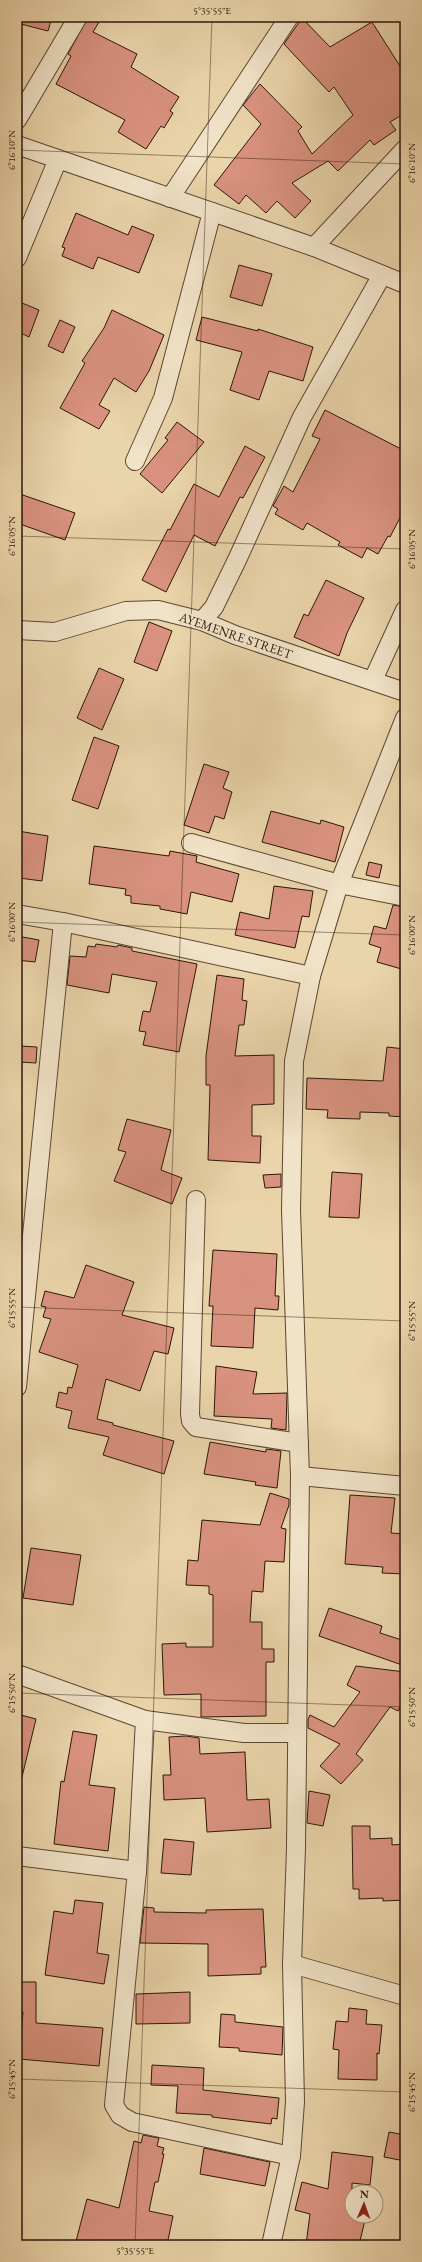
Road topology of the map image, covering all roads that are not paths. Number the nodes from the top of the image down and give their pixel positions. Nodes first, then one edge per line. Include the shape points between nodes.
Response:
1 (78, 17) edge
2 (289, 17) edge
3 (17, 120) edge
4 (17, 145) edge
5 (405, 150) edge
6 (58, 159) junction
7 (170, 198) junction
8 (212, 212) junction
9 (314, 247) junction
10 (17, 258) edge
11 (382, 275) junction
12 (405, 284) edge
13 (135, 461) dead end
14 (405, 610) edge
15 (202, 621) junction
16 (17, 630) edge
17 (373, 680) junction
18 (405, 692) edge
19 (405, 718) edge
20 (191, 843) dead end
21 (339, 884) junction
22 (405, 897) edge
23 (17, 914) edge
24 (63, 922) junction
25 (311, 976) junction
26 (196, 1200) dead end
27 (17, 1387) edge
28 (299, 1443) junction
29 (300, 1476) junction
30 (405, 1486) edge
31 (17, 1674) edge
32 (145, 1720) junction
33 (297, 1734) junction
34 (17, 1856) edge
35 (137, 1872) junction
36 (292, 1964) junction
37 (405, 1996) edge
38 (291, 2156) junction
39 (271, 2245) edge

1 - 3 street
2 - 7 street
4 - 6 street
5 - 9 street
6 - 7 street
6 - 10 street
7 - 8 street
8 - 9 street
8 - 13 street via 163,398
9 - 11 street
11 - 12 street
11 - 15 street via 302,417 237,560 214,606
14 - 17 street
15 - 16 street, AYEMENRE STREET via 158,610 126,611 55,632
15 - 17 street, AYEMENRE STREET via 235,635
17 - 18 street, AYEMENRE STREET
19 - 21 street
20 - 21 street
21 - 22 street
21 - 25 street
23 - 24 street
24 - 25 street
24 - 27 street
25 - 28 street via 294,1061 290,1210
26 - 28 street via 191,1422 196,1427
28 - 29 street
29 - 30 street
29 - 33 street
31 - 32 street
32 - 33 street via 244,1733
32 - 35 street
33 - 36 street
34 - 35 street
35 - 38 street via 114,2105 120,2115 132,2122
36 - 37 street
36 - 38 street via 295,2102
38 - 39 street

